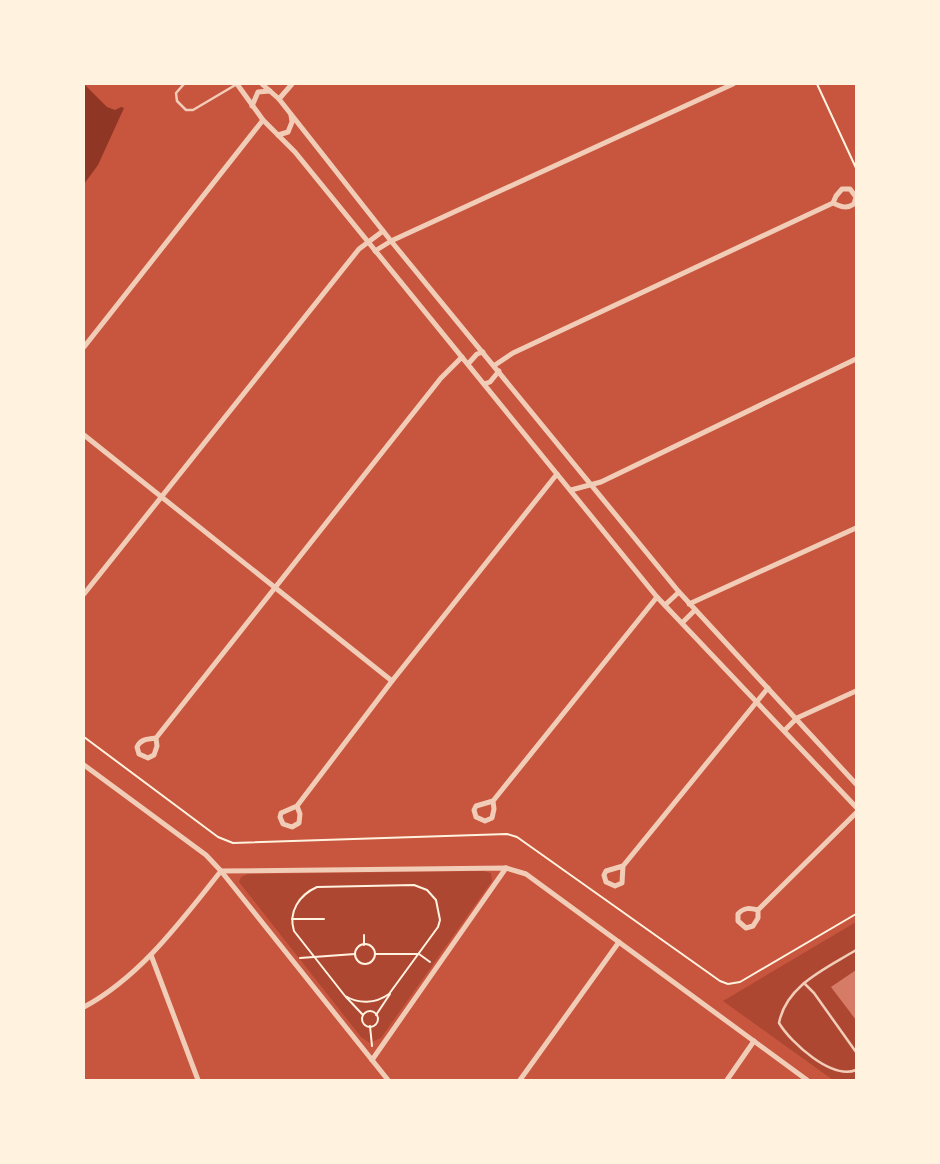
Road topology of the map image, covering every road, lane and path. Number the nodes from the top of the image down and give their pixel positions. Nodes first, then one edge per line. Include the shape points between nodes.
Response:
1 (184, 84) edge
2 (237, 84) edge
3 (262, 84) edge
4 (292, 84) edge
5 (733, 84) edge
6 (817, 84) edge
7 (270, 91) junction
8 (279, 99) junction
9 (252, 106) junction
10 (291, 115) junction
11 (263, 120) junction
12 (278, 135) junction
13 (856, 168) edge
14 (833, 203) junction
15 (383, 231) junction
16 (391, 241) junction
17 (368, 242) junction
18 (375, 251) junction
19 (84, 347) edge
20 (483, 352) junction
21 (462, 357) junction
22 (856, 359) edge
23 (468, 364) junction
24 (495, 365) junction
25 (499, 371) junction
26 (484, 384) junction
27 (84, 435) edge
28 (557, 474) junction
29 (589, 484) junction
30 (571, 490) junction
31 (161, 497) junction
32 (856, 528) edge
33 (276, 588) junction
34 (679, 592) junction
35 (84, 594) edge
36 (657, 597) junction
37 (689, 604) junction
38 (665, 605) junction
39 (695, 610) junction
40 (682, 623) junction
41 (392, 680) junction
42 (768, 688) junction
43 (856, 691) edge
44 (756, 701) junction
45 (797, 718) junction
46 (785, 730) junction
47 (156, 738) junction
48 (84, 765) edge
49 (856, 784) edge
50 (493, 800) junction
51 (297, 806) junction
52 (856, 807) edge
53 (856, 812) edge
54 (623, 866) junction
55 (506, 868) junction
56 (221, 871) junction
57 (758, 910) junction
58 (292, 919) junction
59 (324, 919) dead end
60 (364, 935) dead end
61 (619, 942) junction
62 (364, 945) junction
63 (856, 950) edge
64 (356, 954) junction
65 (375, 954) junction
66 (419, 954) junction
67 (150, 955) junction
68 (314, 957) junction
69 (291, 958) junction
70 (437, 967) junction
71 (804, 983) junction
72 (393, 990) junction
73 (345, 996) junction
74 (84, 1007) edge
75 (362, 1015) junction
76 (376, 1015) junction
77 (370, 1026) junction
78 (754, 1041) junction
79 (856, 1052) edge
80 (372, 1060) junction
81 (856, 1070) edge
82 (198, 1080) edge
83 (388, 1080) edge
84 (520, 1080) edge
85 (727, 1080) edge
86 (807, 1080) edge

1 - 2 lane via 176,93 177,101 186,110 193,110
2 - 9 street
3 - 7 street
4 - 8 street
5 - 16 street
6 - 13 path
7 - 8 street
7 - 9 street via 258,92
8 - 10 street
9 - 11 street
10 - 12 street via 291,128
10 - 15 street
11 - 12 street
11 - 19 street
12 - 17 street
14 - 14 street via 841,207 851,206 856,197 850,189 842,188
14 - 24 street via 513,352
15 - 16 street
15 - 17 street
16 - 18 street
16 - 20 street
17 - 18 street
17 - 31 street via 359,249
18 - 21 street
20 - 23 street via 476,354
20 - 24 street
21 - 23 street
21 - 33 street via 441,378
22 - 29 street via 601,482
23 - 26 street
24 - 25 street
25 - 26 street
25 - 29 street
26 - 28 street
27 - 31 street
28 - 30 street
28 - 41 street
29 - 30 street
29 - 34 street
30 - 36 street
31 - 33 street
31 - 35 street
32 - 37 street
33 - 41 street
33 - 47 street
34 - 37 street
34 - 38 street
36 - 38 street
36 - 50 street
37 - 39 street
38 - 40 street
39 - 40 street
39 - 42 street
40 - 44 street
41 - 51 street
42 - 44 street
42 - 45 street
43 - 45 street
44 - 46 street
44 - 54 street
45 - 46 street
45 - 49 street
46 - 52 street
47 - 47 street via 139,743 139,754 148,758 154,755
48 - 56 street via 206,855
50 - 50 street via 476,806 476,817 485,821 492,818
51 - 51 street via 281,813 283,824 292,827 298,823 300,814
53 - 57 street
54 - 54 street via 606,871 606,882 615,886 622,883
55 - 56 street
55 - 61 street via 526,874
55 - 70 street
56 - 67 street
56 - 69 street
57 - 57 street via 744,909 738,914 738,921 746,928 753,926
58 - 59 path
58 - 66 path via 299,900 317,887 421,886 436,900 440,920
58 - 68 path via 294,932
60 - 62 path
61 - 78 street
61 - 84 street
62 - 64 path via 358,947
62 - 65 path via 373,948
63 - 71 lane
64 - 65 path via 359,962 364,964 370,962
64 - 68 path
65 - 66 path
66 - 70 path
66 - 72 path
67 - 74 street via 117,985
67 - 82 street
68 - 69 path
68 - 73 path
69 - 80 street
70 - 80 street
71 - 79 lane
71 - 81 lane via 781,1012 779,1022 785,1033 825,1066 848,1073
72 - 73 path via 384,998 373,1001 353,1000
72 - 76 path
73 - 75 path
75 - 76 path via 370,1011
75 - 77 path via 364,1024
76 - 77 path via 377,1021
77 - 80 path
78 - 85 street
78 - 86 street
80 - 83 street

